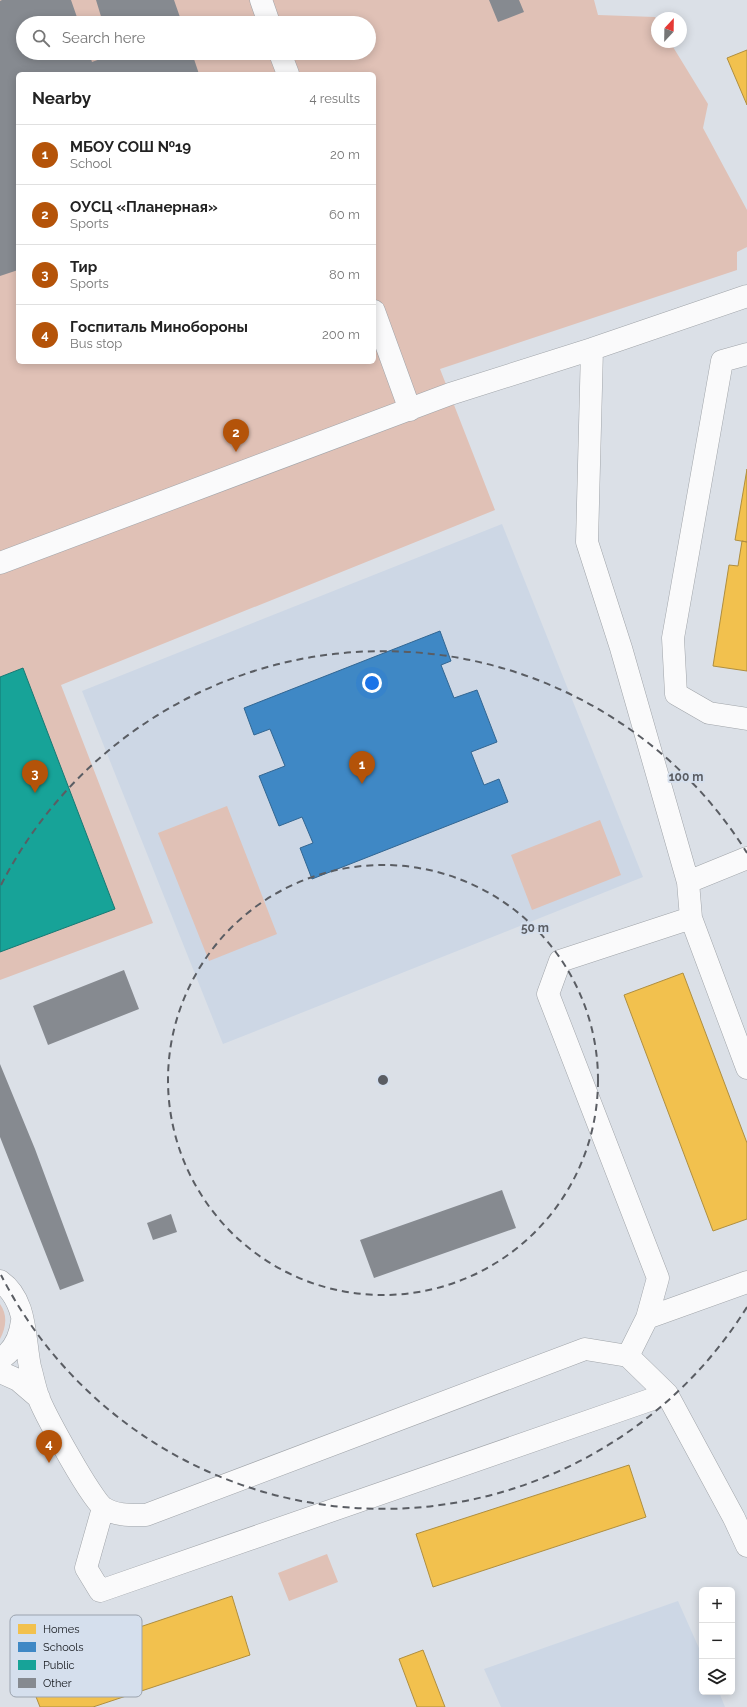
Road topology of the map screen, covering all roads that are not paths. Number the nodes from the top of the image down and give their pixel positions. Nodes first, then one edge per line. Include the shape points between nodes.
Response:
1 (261, 0) edge
2 (267, 16) edge
3 (283, 60) edge
4 (287, 72) edge
5 (747, 296) edge
6 (376, 316) edge
7 (592, 349) junction
8 (747, 354) edge
9 (410, 410) junction
10 (0, 563) edge
11 (747, 718) edge
12 (747, 858) edge
13 (688, 882) junction
14 (691, 918) junction
15 (747, 1068) edge
16 (0, 1280) edge
17 (747, 1282) edge
18 (22, 1317) junction
19 (647, 1318) junction
20 (628, 1356) junction
21 (0, 1359) edge
22 (0, 1372) edge
23 (668, 1394) junction
24 (39, 1398) junction
25 (103, 1508) junction
26 (747, 1546) edge

1 - 2 street
3 - 4 street
5 - 7 street
6 - 9 street
7 - 9 street via 450,394
7 - 13 street via 587,542 621,648
8 - 11 street via 722,361 673,638 676,694 709,713
9 - 10 street
12 - 13 street
13 - 14 street
14 - 15 street
14 - 19 street via 560,961 548,994 658,1278
16 - 18 street via 12,1290 19,1303
17 - 19 street
18 - 21 street via 21,1332 15,1345
18 - 24 street via 30,1366
19 - 20 street
20 - 23 street
20 - 25 street via 585,1349 146,1515 121,1514
22 - 24 street via 18,1380
23 - 25 street via 100,1592 86,1568
23 - 26 street
24 - 25 street via 88,1488

